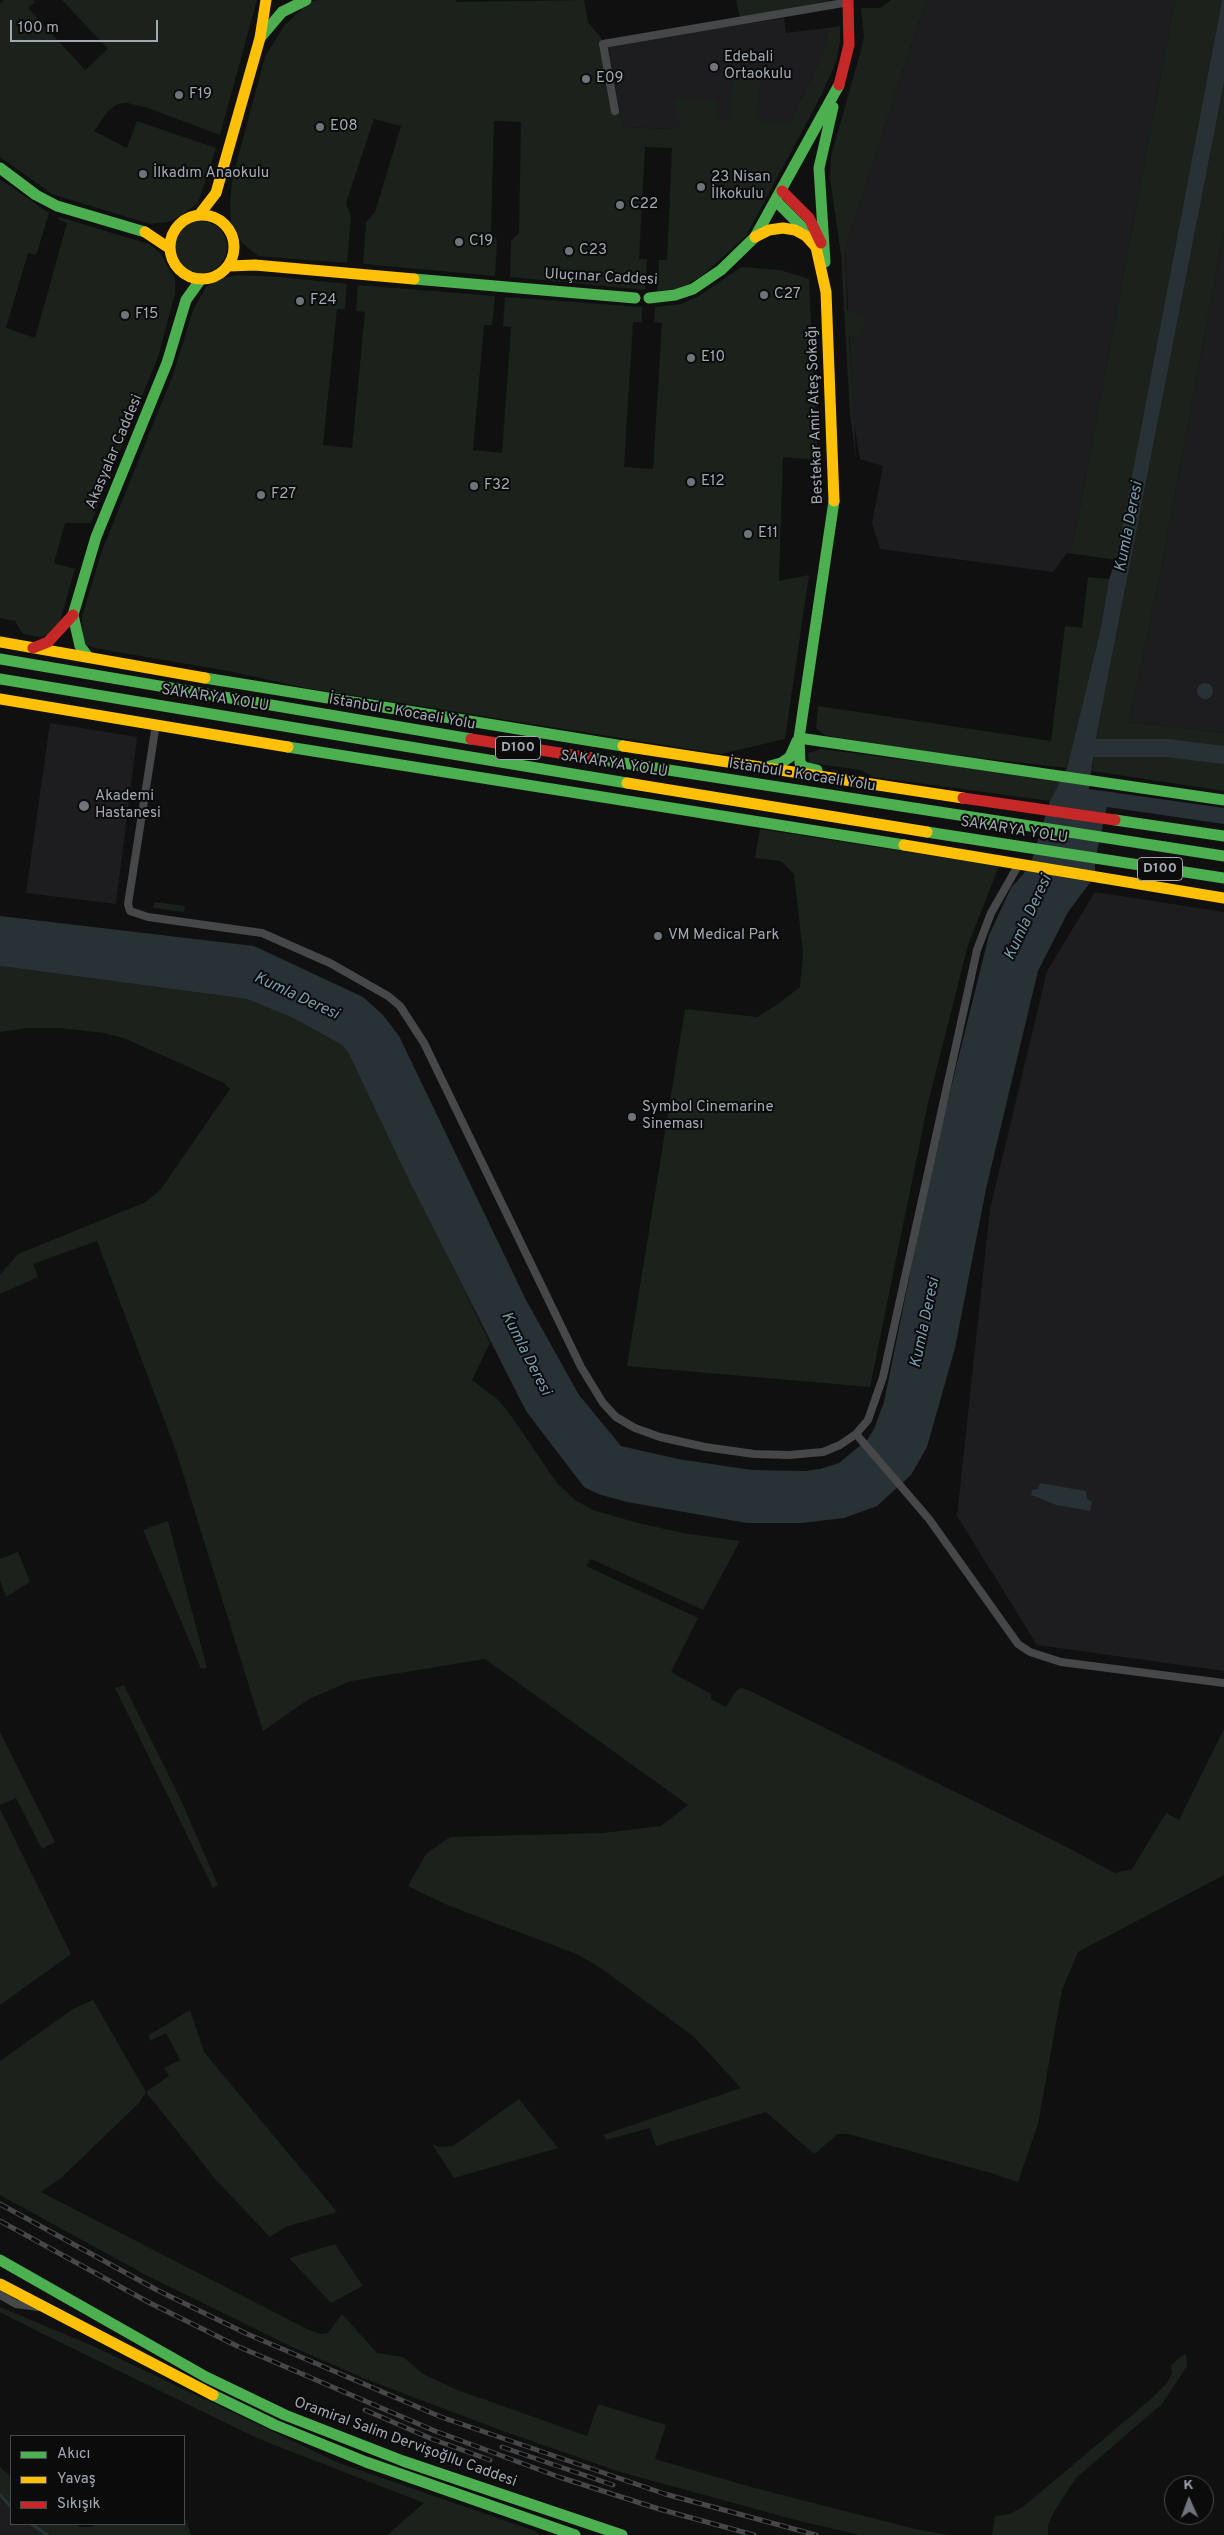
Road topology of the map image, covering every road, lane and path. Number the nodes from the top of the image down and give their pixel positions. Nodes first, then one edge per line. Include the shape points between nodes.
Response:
1 (266, 0) edge
2 (287, 0) edge
3 (304, 1) edge
4 (848, 1) edge
5 (260, 38) junction
6 (839, 85) junction
7 (615, 110) dead end
8 (0, 168) edge
9 (216, 193) junction
10 (779, 196) junction
11 (199, 215) junction
12 (220, 221) junction
13 (173, 231) junction
14 (146, 232) junction
15 (755, 237) junction
16 (816, 247) junction
17 (169, 248) junction
18 (235, 250) junction
19 (255, 265) junction
20 (228, 266) junction
21 (825, 268) junction
22 (182, 274) junction
23 (201, 279) junction
24 (826, 292) junction
25 (186, 300) junction
26 (73, 616) junction
27 (0, 642) edge
28 (33, 648) junction
29 (88, 657) junction
30 (0, 659) edge
31 (0, 679) edge
32 (0, 699) edge
33 (156, 724) junction
34 (799, 738) junction
35 (761, 768) junction
36 (869, 783) junction
37 (1224, 800) edge
38 (1224, 836) edge
39 (1134, 842) junction
40 (1224, 844) edge
41 (1224, 856) edge
42 (1114, 862) junction
43 (1024, 865) junction
44 (1224, 878) edge
45 (1224, 891) edge
46 (1224, 898) edge
47 (858, 1436) junction
48 (1224, 1683) edge
49 (0, 2260) edge
50 (0, 2284) edge
51 (0, 2295) edge
52 (46, 2309) junction
53 (575, 2535) edge
54 (622, 2535) edge

1 - 5 main road
2 - 3 main road
3 - 5 main road via 282,12
4 - 6 main road, Uluçınar Caddesi via 849,45
4 - 7 street via 603,44
5 - 9 main road
6 - 10 main road, Uluçınar Caddesi
6 - 21 main road via 819,168
8 - 14 main road via 56,206
9 - 11 main road
9 - 12 main road
10 - 15 main road, Uluçınar Caddesi
10 - 16 main road
10 - 21 main road via 813,224
11 - 12 main road
11 - 13 main road via 183,221
12 - 18 main road via 231,234
13 - 14 main road
13 - 17 main road
14 - 17 main road
15 - 16 main road via 769,230 795,230
15 - 19 main road, Uluçınar Caddesi via 721,270 694,289 649,298
16 - 24 main road, Bestekar Amir Ateş Sokağı
17 - 22 main road via 172,261
18 - 19 main road
18 - 20 main road
19 - 20 main road, Uluçınar Caddesi
20 - 23 main road via 213,277
21 - 24 main road
22 - 23 main road
22 - 25 main road
23 - 25 main road
24 - 34 main road, Bestekar Amir Ateş Sokağı via 834,513
25 - 26 main road, Akasyalar Caddesi via 167,363 96,537
26 - 28 main road via 48,642
26 - 29 main road via 80,646
27 - 28 main road
28 - 29 main road
29 - 35 main road via 304,696
30 - 39 main road, İstanbul - Kocaeli Yolu / D100 via 498,744
31 - 42 main road, SAKARYA YOLU / D100
32 - 33 main road
33 - 43 main road
33 - 47 street via 128,904 130,910 148,917 262,933 330,964 400,1006 422,1041 581,1367 603,1403 616,1417 660,1437 754,1454 823,1452
34 - 35 main road via 790,756 780,763
34 - 36 main road via 800,763 804,767 846,774
34 - 37 main road
35 - 36 main road
36 - 38 main road
39 - 40 main road
39 - 41 main road, D100
42 - 44 main road, SAKARYA YOLU / D100
42 - 45 main road
43 - 46 main road
43 - 47 street via 992,913 977,950 883,1377 874,1407
47 - 48 street via 929,1519 1018,1644 1030,1652 1061,1662
49 - 54 main road, Oramiral Salim Dervişoğllu Caddesi via 206,2377 285,2415 403,2461
50 - 52 main road, Oramiral Salim Dervişoğllu Caddesi
51 - 52 street via 16,2304
52 - 53 main road, Oramiral Salim Dervişoğllu Caddesi via 275,2425 366,2462

